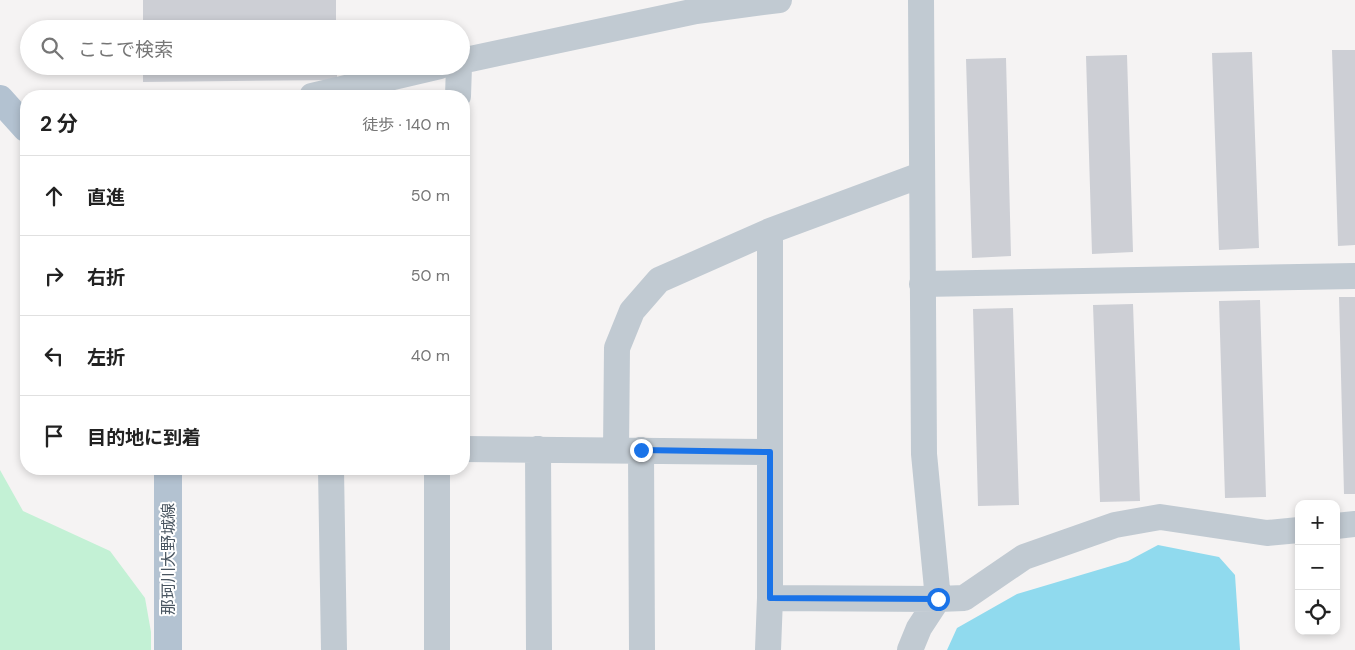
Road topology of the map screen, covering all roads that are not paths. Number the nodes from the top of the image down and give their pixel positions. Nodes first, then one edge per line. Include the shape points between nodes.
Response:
1 (779, 0) edge
2 (921, 0) edge
3 (470, 59) edge
4 (402, 75) edge
5 (459, 75) edge
6 (338, 90) edge
7 (458, 90) edge
8 (0, 100) edge
9 (20, 122) edge
10 (921, 175) junction
11 (770, 231) junction
12 (1355, 276) edge
13 (922, 284) junction
14 (470, 449) edge
15 (538, 450) junction
16 (628, 450) junction
17 (770, 452) junction
18 (168, 475) edge
19 (331, 475) edge
20 (437, 475) edge
21 (1355, 524) edge
22 (1340, 526) edge
23 (1295, 530) edge
24 (770, 598) junction
25 (938, 599) junction
26 (168, 650) edge
27 (334, 650) edge
28 (437, 650) edge
29 (539, 650) edge
30 (642, 650) edge
31 (768, 650) edge
32 (910, 650) edge

1 - 3 street via 696,11
2 - 10 street
4 - 6 street
5 - 7 street
8 - 9 main road
10 - 11 street
10 - 13 street
11 - 16 street via 659,280 632,311 617,348
11 - 17 street
12 - 13 street
13 - 25 street via 924,454
14 - 15 street
15 - 16 street
15 - 29 street
16 - 17 street
16 - 30 street
17 - 24 street
18 - 26 main road, 那珂川大野城線
19 - 27 street
20 - 28 street
21 - 22 street
23 - 25 street via 1267,533 1160,517 1115,525 1024,557 964,598
24 - 25 street
24 - 31 street
25 - 32 street via 919,628

